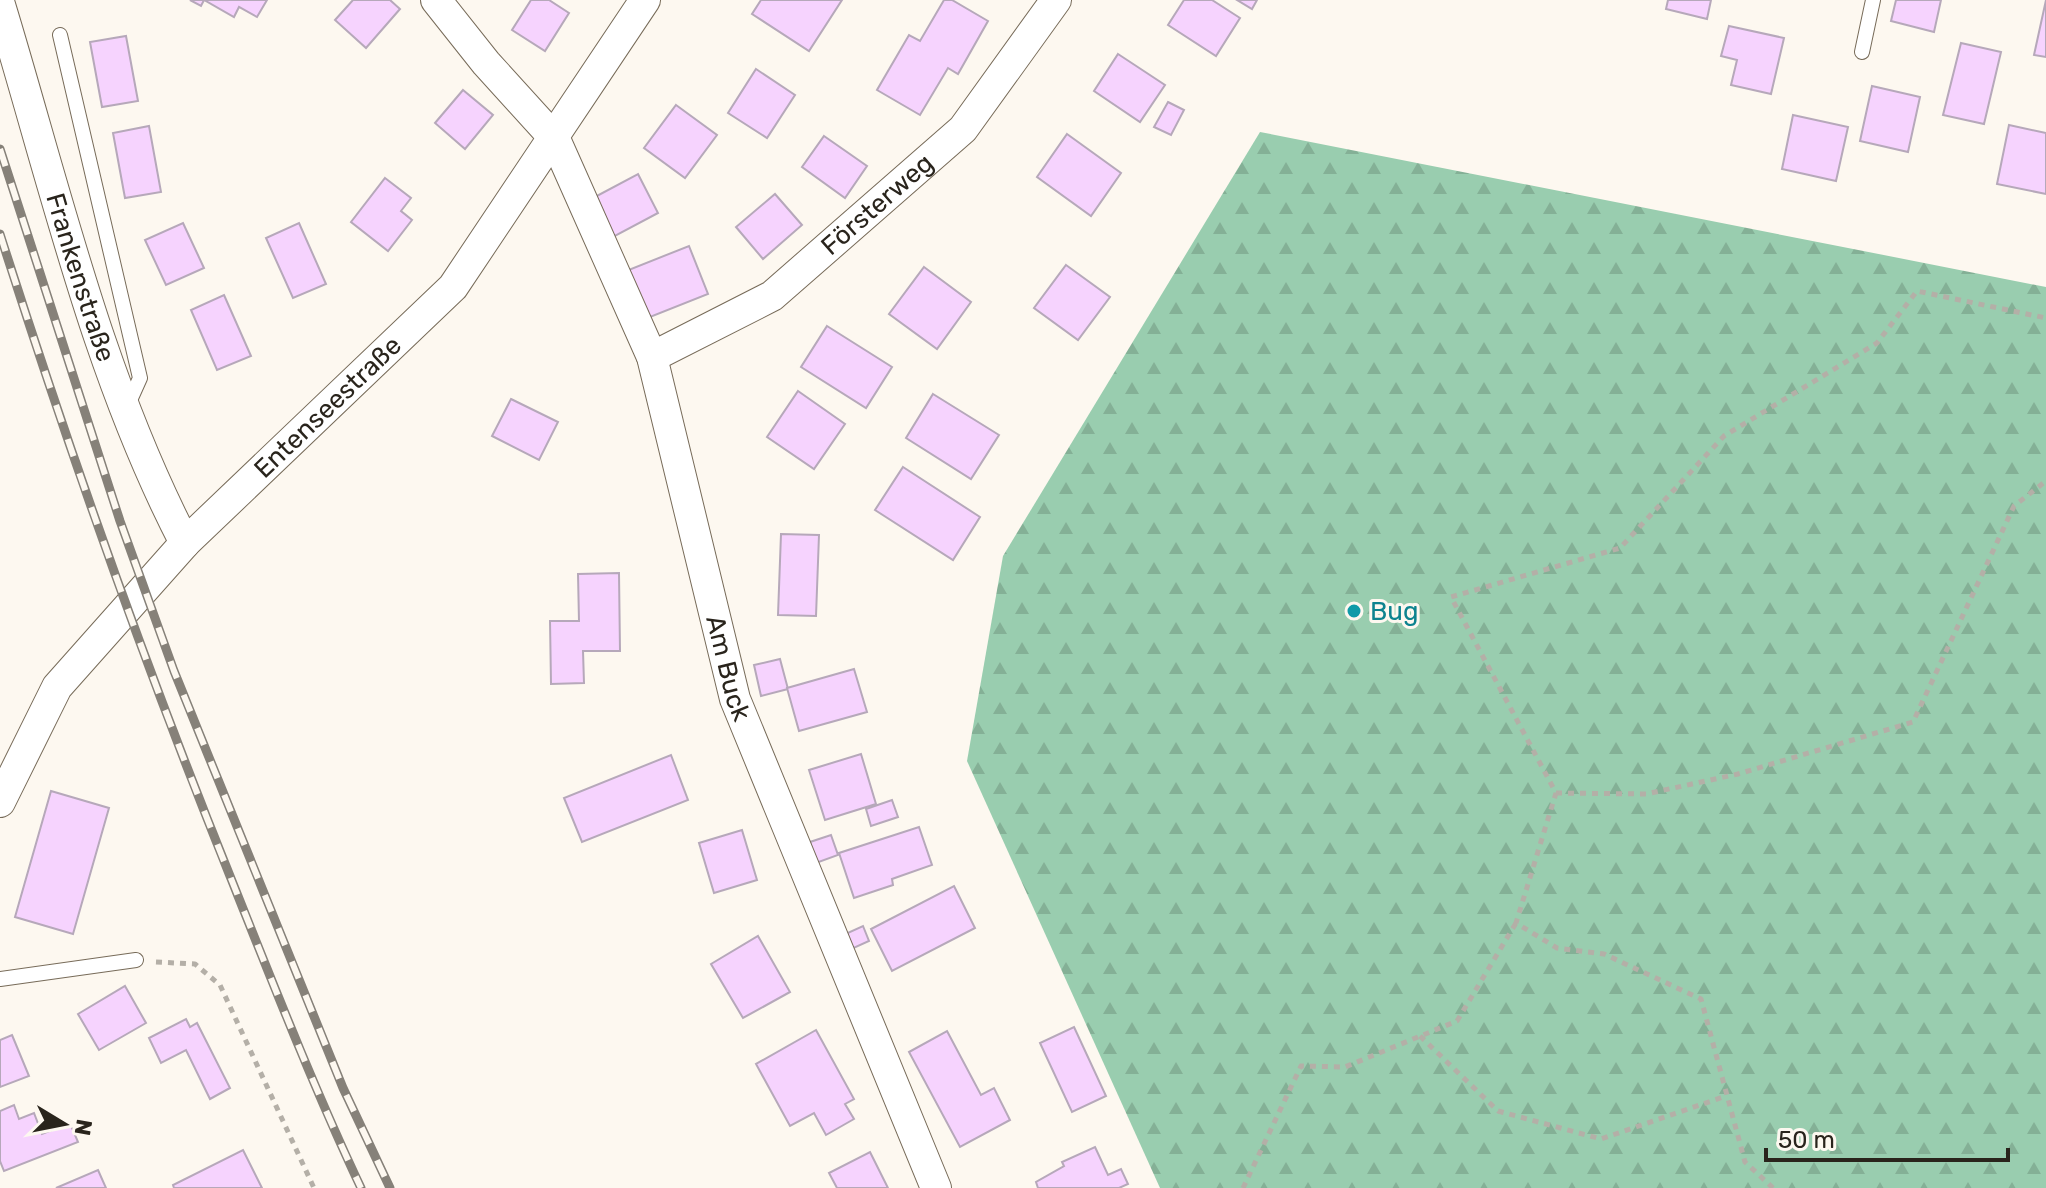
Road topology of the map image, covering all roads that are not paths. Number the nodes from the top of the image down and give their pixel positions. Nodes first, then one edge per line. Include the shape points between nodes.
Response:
1 (436, 0) edge
2 (645, 0) edge
3 (1056, 0) edge
4 (1873, 0) edge
5 (0, 5) edge
6 (60, 35) dead end
7 (1862, 52) dead end
8 (555, 139) junction
9 (652, 357) junction
10 (126, 411) junction
11 (185, 543) junction
12 (0, 802) edge
13 (136, 960) road end
14 (0, 979) edge
15 (936, 1188) edge

1 - 8 street, Am Buck
2 - 8 street, Entenseestraße
3 - 9 street, Försterweg via 963,129 772,296
4 - 7 lane
5 - 10 street, Frankenstraße via 95,330
6 - 10 lane via 140,378
8 - 9 street, Am Buck
8 - 11 street, Entenseestraße via 453,287
9 - 15 street, Am Buck via 735,699
10 - 11 street, Frankenstraße
11 - 12 street, Entenseestraße via 57,687
13 - 14 lane

